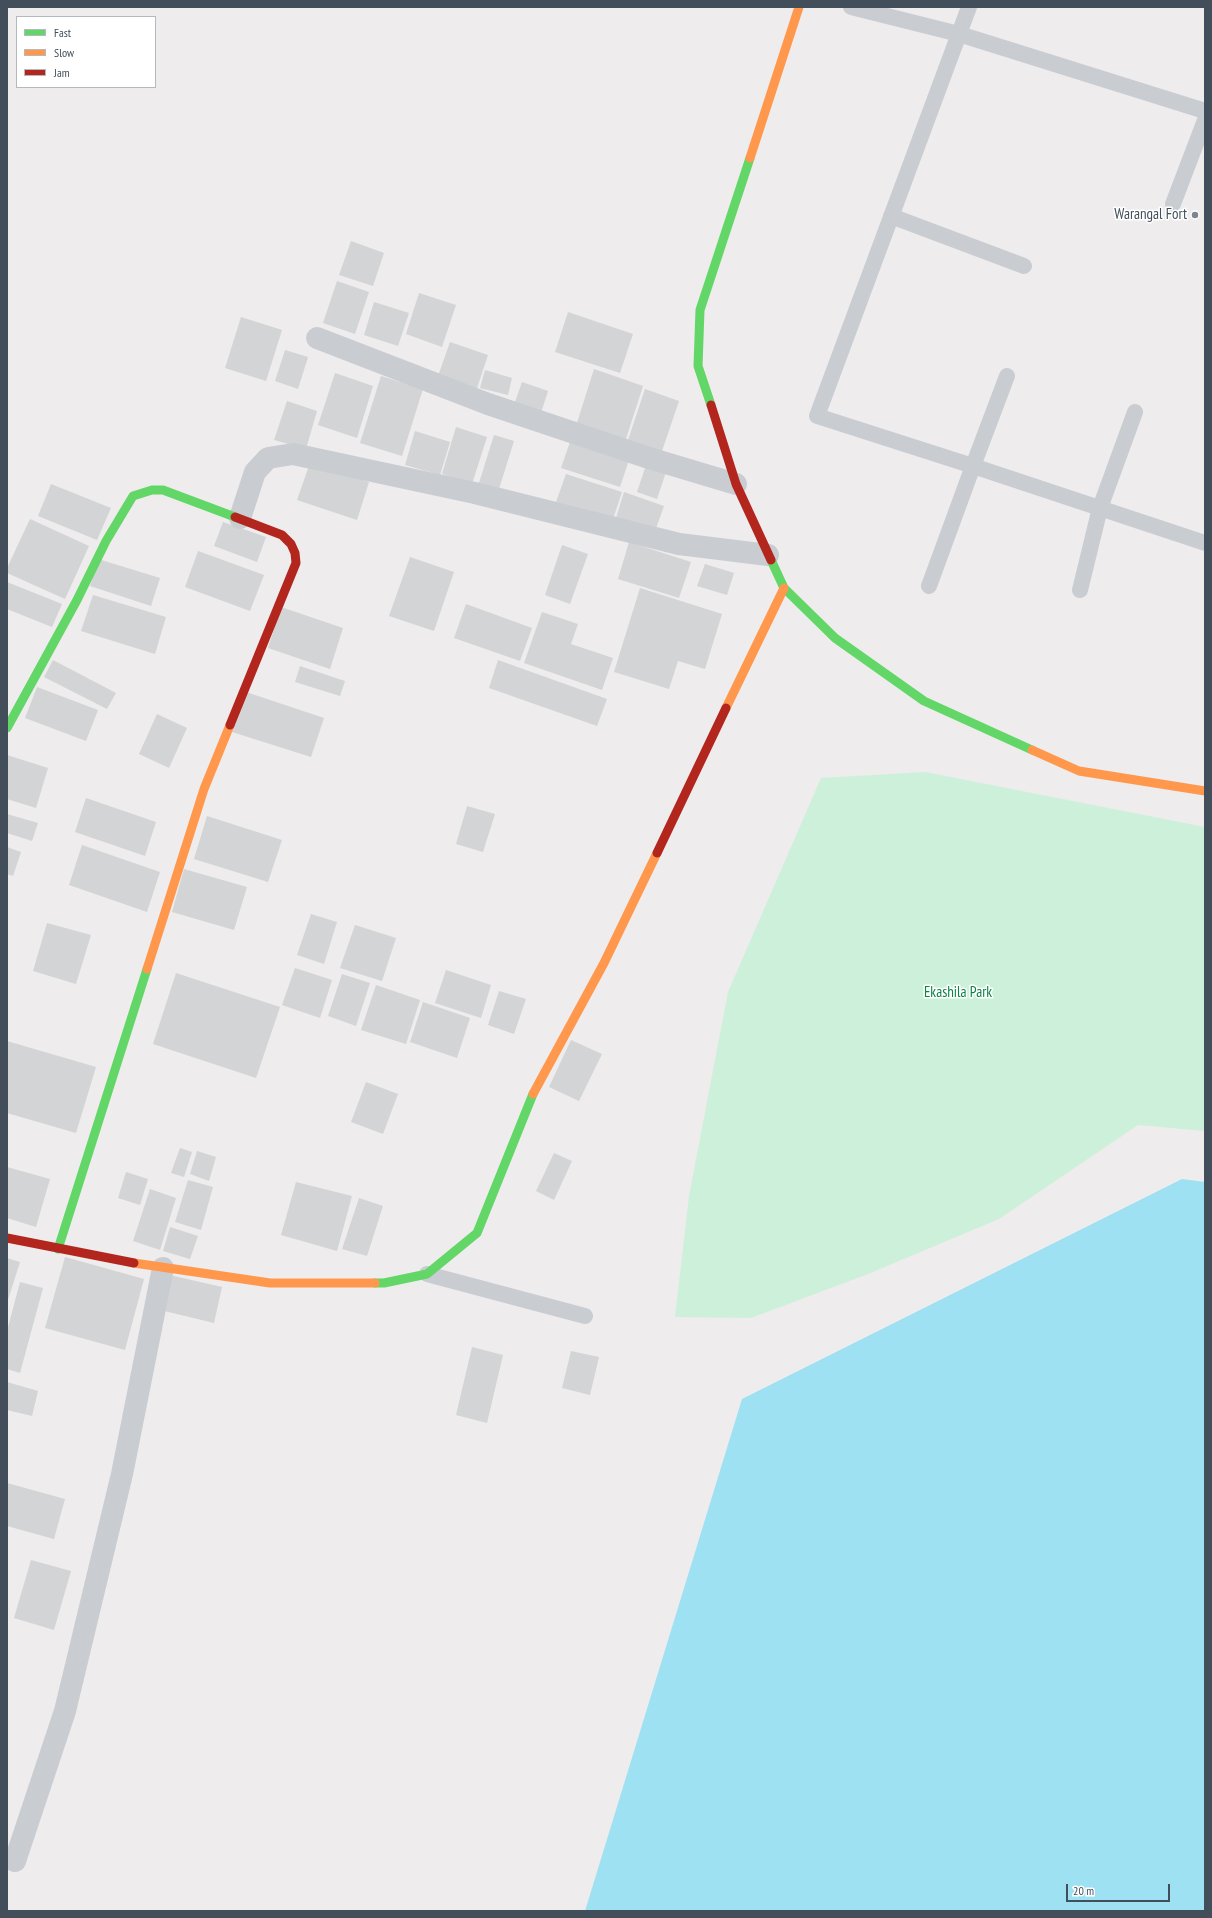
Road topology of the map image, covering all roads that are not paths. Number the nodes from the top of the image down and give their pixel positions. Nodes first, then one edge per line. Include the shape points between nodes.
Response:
1 (799, 7) edge
2 (851, 7) edge
3 (969, 7) edge
4 (959, 34) junction
5 (1205, 111) edge
6 (1205, 120) edge
7 (1173, 204) dead end
8 (891, 216) junction
9 (1024, 266) dead end
10 (317, 338) dead end
11 (1007, 376) dead end
12 (1135, 412) dead end
13 (973, 466) junction
14 (736, 484) junction
15 (1100, 508) junction
16 (240, 518) junction
17 (1205, 543) edge
18 (768, 555) junction
19 (929, 586) dead end
20 (784, 588) junction
21 (1080, 590) dead end
22 (7, 728) edge
23 (1205, 791) edge
24 (7, 1238) edge
25 (58, 1249) junction
26 (163, 1268) junction
27 (427, 1274) junction
28 (585, 1316) dead end
29 (15, 1861) dead end

1 - 14 street via 700,310 698,366
2 - 4 lane
3 - 4 lane
4 - 5 lane
4 - 8 lane
6 - 7 lane
8 - 9 lane
8 - 13 lane via 818,416
10 - 14 street via 488,404
11 - 13 lane
12 - 15 lane
13 - 15 lane
13 - 19 lane
14 - 18 street
15 - 17 lane
15 - 21 lane
16 - 18 street via 255,472 268,458 293,454 475,492 679,544
16 - 22 street via 164,490 152,490 133,496 106,541
16 - 25 street via 282,536 292,544 296,563 204,789
18 - 20 street
20 - 23 street via 835,638 924,701 1079,771
20 - 27 street via 604,963 530,1100 476,1233
24 - 25 street
25 - 26 street
26 - 27 street via 270,1283 384,1282
26 - 29 street via 122,1474 67,1703
27 - 28 lane

